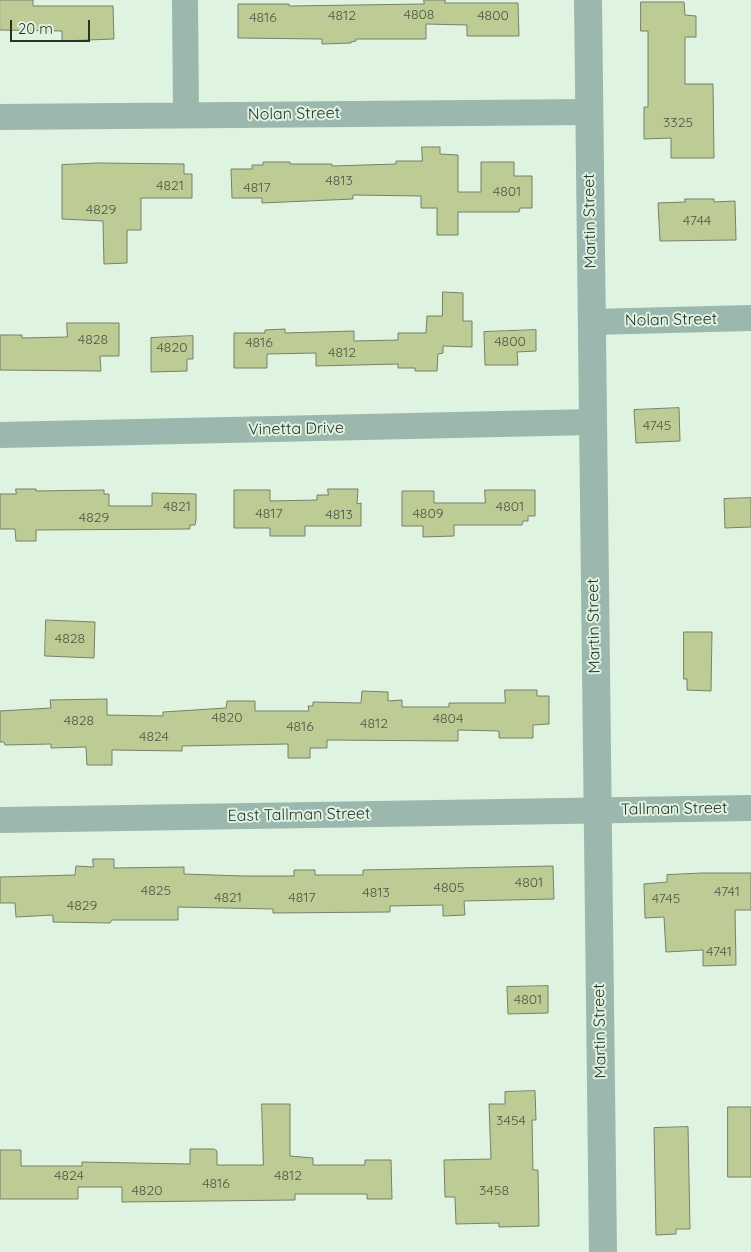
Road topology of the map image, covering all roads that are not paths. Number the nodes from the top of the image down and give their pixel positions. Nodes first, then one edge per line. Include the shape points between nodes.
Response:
1 (185, 0) edge
2 (588, 0) edge
3 (588, 112) junction
4 (186, 116) junction
5 (0, 118) edge
6 (751, 318) edge
7 (591, 322) junction
8 (592, 422) junction
9 (0, 435) edge
10 (751, 808) edge
11 (597, 811) junction
12 (0, 820) edge
13 (603, 1252) edge

1 - 4 street
2 - 3 street, Martin Street
3 - 4 street, Nolan Street
3 - 7 street, Martin Street
4 - 5 street, Nolan Street
6 - 7 street, Nolan Street
7 - 8 street, Martin Street
8 - 9 street, Vinetta Drive
8 - 11 street, Martin Street
10 - 11 street, Tallman Street
11 - 12 street, East Tallman Street
11 - 13 street, Martin Street

